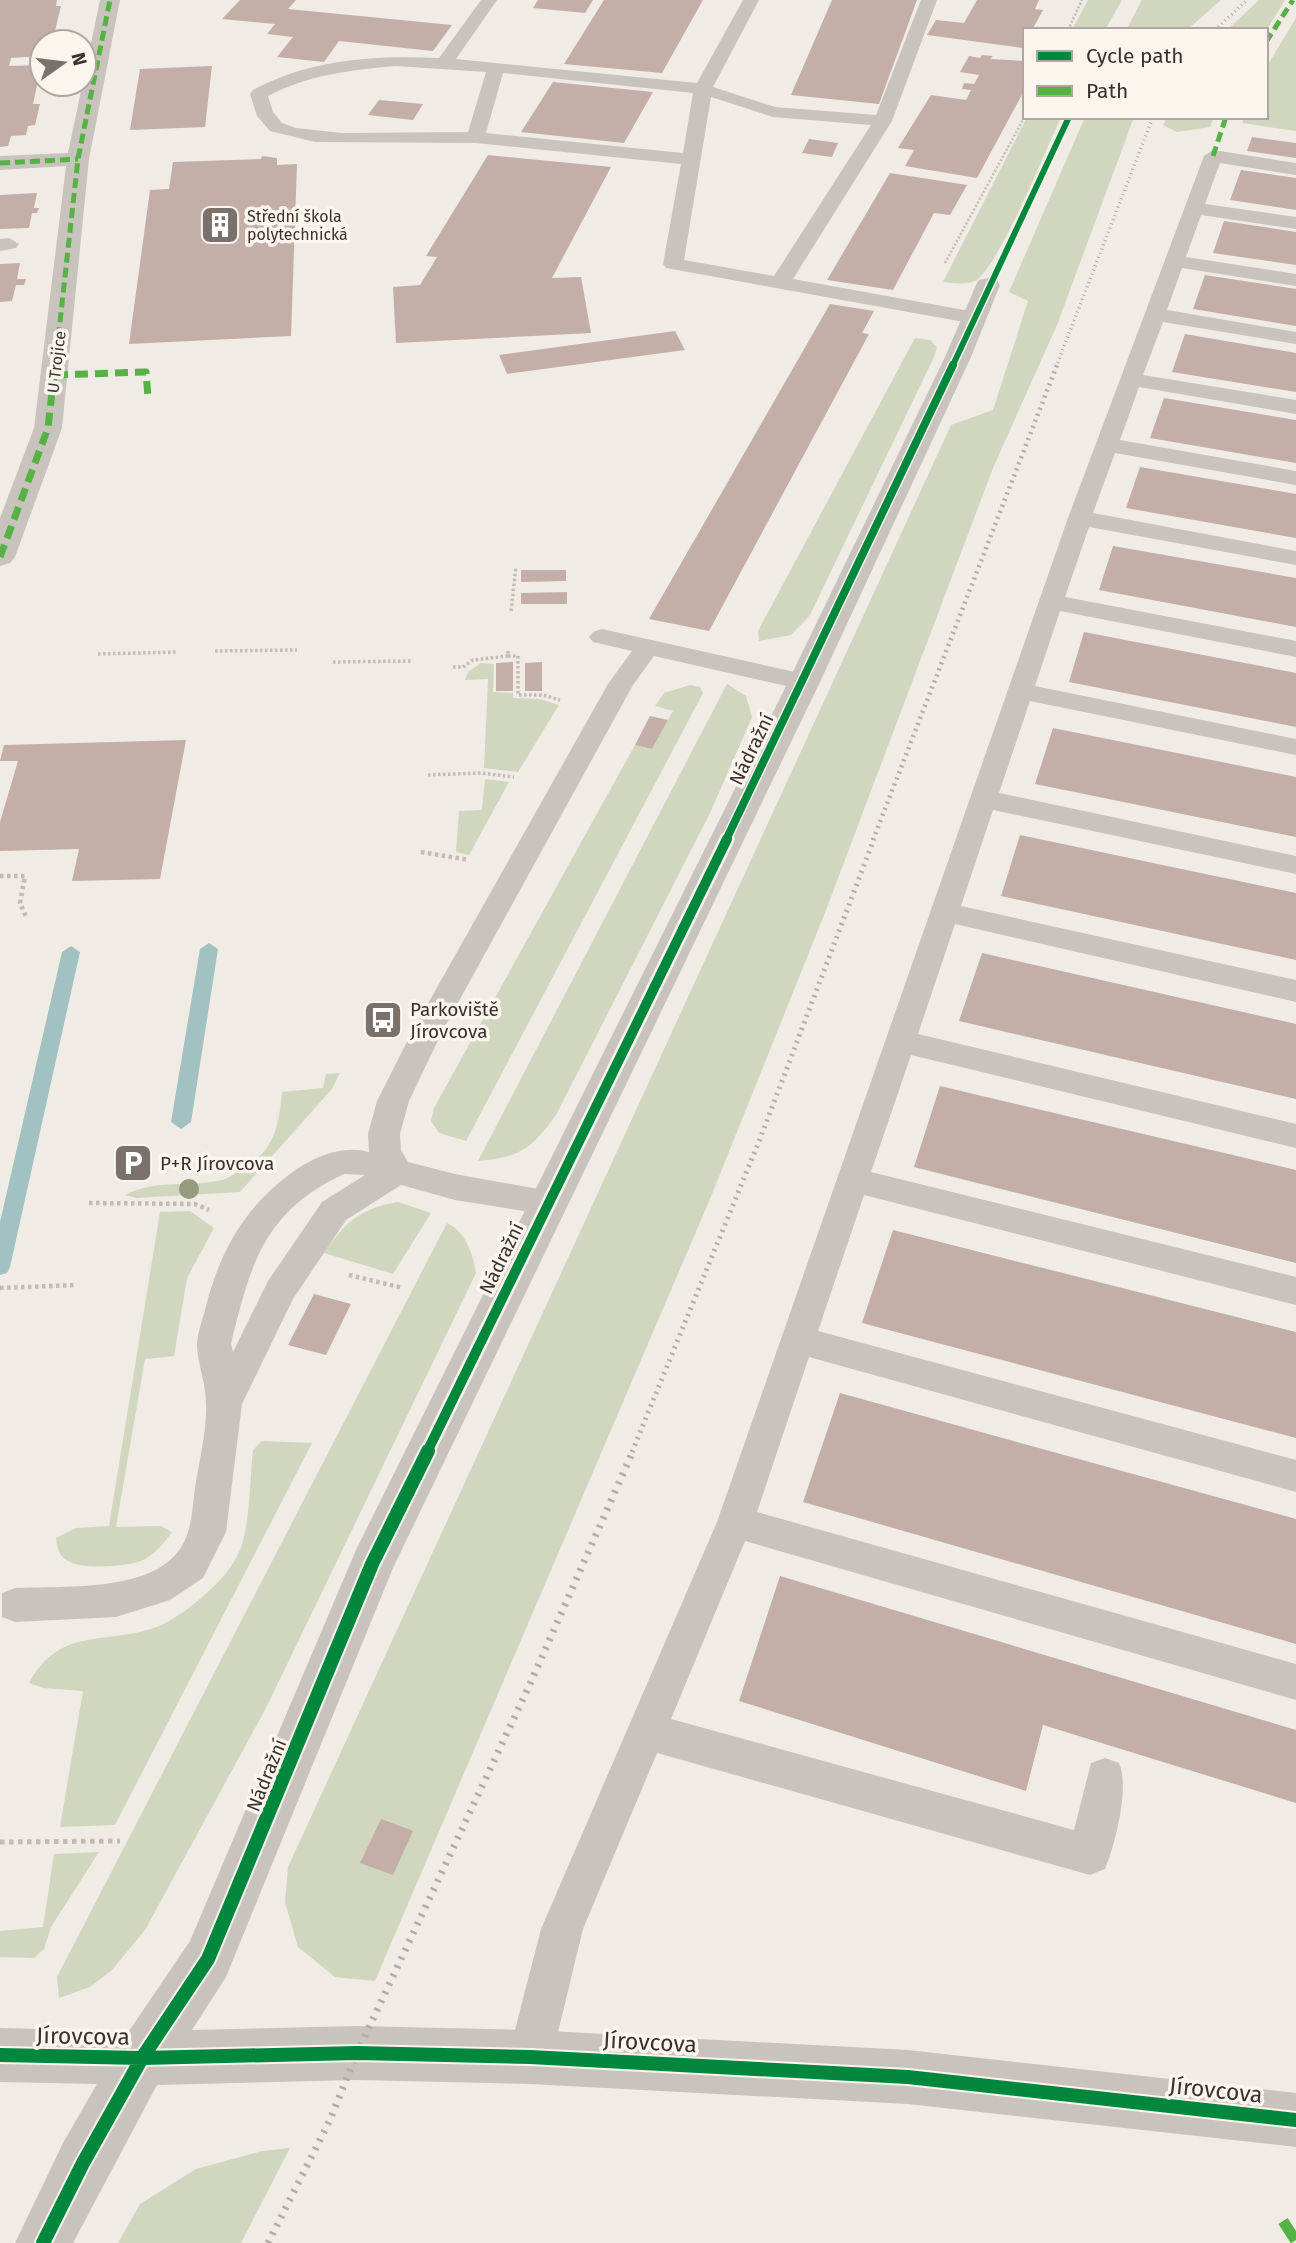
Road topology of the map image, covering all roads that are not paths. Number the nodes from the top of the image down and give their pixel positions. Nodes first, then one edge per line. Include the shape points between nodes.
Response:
1 (110, 0) edge
2 (489, 0) edge
3 (751, 0) edge
4 (929, 0) edge
5 (445, 63) junction
6 (496, 67) junction
7 (703, 89) junction
8 (883, 121) junction
9 (476, 137) junction
10 (79, 159) junction
11 (691, 159) junction
12 (0, 163) edge
13 (1296, 169) edge
14 (1194, 208) junction
15 (1296, 223) edge
16 (1174, 261) junction
17 (1296, 280) edge
18 (780, 283) junction
19 (988, 285) dead end
20 (1155, 314) junction
21 (975, 318) junction
22 (1296, 338) edge
23 (1131, 379) junction
24 (1296, 407) edge
25 (1107, 445) junction
26 (1296, 478) edge
27 (1080, 518) junction
28 (0, 557) edge
29 (1296, 558) edge
30 (1051, 602) junction
31 (602, 637) dead end
32 (648, 646) junction
33 (1296, 649) edge
34 (804, 682) junction
35 (1020, 691) junction
36 (1296, 747) edge
37 (983, 799) junction
38 (1296, 865) edge
39 (945, 912) junction
40 (1296, 991) edge
41 (900, 1041) junction
42 (1296, 1136) edge
43 (397, 1171) junction
44 (853, 1180) junction
45 (548, 1202) junction
46 (1296, 1291) edge
47 (797, 1340) junction
48 (224, 1404) junction
49 (1296, 1476) edge
50 (735, 1522) junction
51 (15, 1605) dead end
52 (1296, 1682) edge
53 (647, 1731) junction
54 (1105, 1777) dead end
55 (0, 2055) edge
56 (530, 2057) junction
57 (142, 2058) junction
58 (1296, 2120) edge
59 (43, 2243) edge

1 - 10 street, U Trojice
2 - 5 lane
3 - 7 lane
4 - 8 lane
5 - 6 lane
5 - 9 lane via 343,66 282,80 259,94 261,108 275,126 318,138
6 - 7 lane
6 - 9 lane
7 - 8 lane via 773,112
7 - 11 lane
8 - 18 lane
9 - 11 lane
10 - 12 street
10 - 28 street, U Trojice via 48,428
11 - 18 lane via 673,264
13 - 14 lane via 1213,156
14 - 15 lane
14 - 16 lane
16 - 17 lane
16 - 20 lane
18 - 21 lane
19 - 21 street, Nádražní
20 - 22 lane
20 - 23 lane
21 - 34 street, Nádražní
23 - 24 lane
23 - 25 lane
25 - 26 lane
25 - 27 lane
27 - 29 lane
27 - 30 lane
30 - 33 lane
30 - 35 lane
31 - 32 lane
32 - 34 lane
32 - 43 lane via 621,684 393,1101 384,1134 386,1151
34 - 45 street, Nádražní
35 - 36 lane
35 - 37 lane
37 - 38 lane
37 - 39 lane
39 - 40 lane
39 - 41 lane
41 - 42 lane
41 - 44 lane
43 - 45 lane
43 - 48 lane via 334,1211 280,1291
43 - 48 lane via 341,1162 312,1175 267,1212 229,1278 214,1344
44 - 46 lane
44 - 47 lane
45 - 57 street, Nádražní via 372,1564 208,1959
47 - 49 lane
47 - 50 lane
48 - 51 lane via 208,1532 190,1566 157,1588 116,1600
50 - 52 lane
50 - 53 lane
53 - 54 lane via 1090,1855
53 - 56 lane via 562,1929
55 - 57 street, Jírovcova
56 - 57 street, Jírovcova via 357,2053
56 - 58 street, Jírovcova via 908,2077
57 - 59 street, Nádražní

